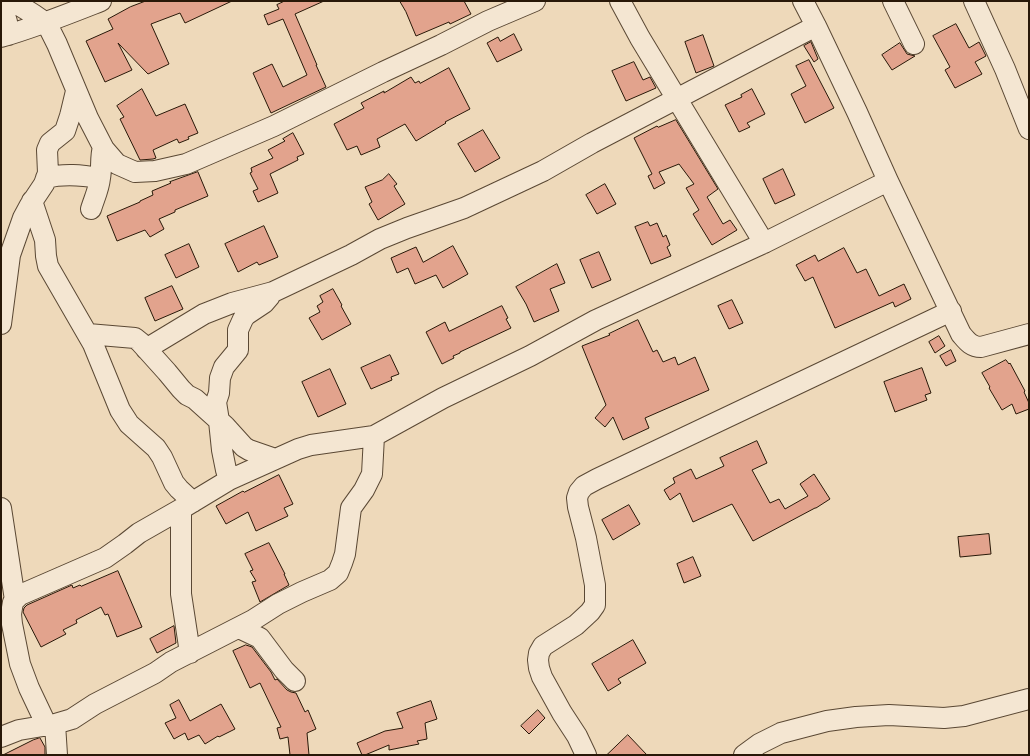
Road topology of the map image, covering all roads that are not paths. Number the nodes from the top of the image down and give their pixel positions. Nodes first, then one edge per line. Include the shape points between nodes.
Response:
1 (1, 1) edge
2 (12, 1) edge
3 (101, 1) edge
4 (535, 1) edge
5 (620, 1) edge
6 (893, 1) edge
7 (974, 1) edge
8 (810, 3) edge
9 (46, 23) junction
10 (816, 26) junction
11 (5, 36) edge
12 (914, 44) dead end
13 (76, 90) junction
14 (677, 99) junction
15 (1029, 129) edge
16 (103, 146) junction
17 (46, 178) junction
18 (100, 178) junction
19 (888, 181) junction
20 (32, 201) junction
21 (91, 209) dead end
22 (764, 243) junction
23 (273, 292) junction
24 (951, 311) junction
25 (1, 324) edge
26 (88, 334) junction
27 (1029, 334) edge
28 (146, 349) junction
29 (219, 420) junction
30 (374, 436) junction
31 (275, 459) junction
32 (229, 480) junction
33 (187, 506) junction
34 (1, 508) edge
35 (16, 600) junction
36 (239, 628) junction
37 (190, 653) junction
38 (295, 681) dead end
39 (1029, 699) edge
40 (51, 725) junction
41 (1, 738) edge
42 (57, 755) edge
43 (586, 755) edge
44 (744, 755) edge

1 - 11 street
2 - 9 street
3 - 9 street
4 - 16 street via 274,126 186,164 135,172 117,164
5 - 14 street
6 - 12 street
7 - 15 street
8 - 10 street
9 - 11 street
9 - 13 street
10 - 14 street
10 - 19 street
13 - 16 street
13 - 17 street via 64,131 47,150
14 - 22 street
14 - 23 street via 542,171 464,208 380,239
16 - 18 street
17 - 18 street via 69,175
17 - 20 street
18 - 21 street
19 - 22 street
19 - 24 street
20 - 25 street via 10,256
20 - 26 street via 45,240 48,266
22 - 30 street via 596,320
23 - 28 street via 204,314
23 - 29 street via 264,303 246,315 240,325 238,350 224,367 220,378 216,402
24 - 27 street via 961,334 973,346 981,347
24 - 43 street via 597,479 579,492 578,506 595,585 595,604 576,625 543,646 538,660 542,677
26 - 28 street via 135,338
26 - 33 street via 120,410 129,424 156,448
28 - 29 street via 181,390
29 - 31 street via 249,450
29 - 32 street
30 - 31 street via 298,448
30 - 36 street via 372,474 351,508 345,554 338,573
31 - 32 street
32 - 33 street
33 - 35 street via 139,533 105,558 38,586
33 - 37 street via 181,594
34 - 35 street
35 - 40 street via 11,614 20,664
36 - 37 street
36 - 38 street via 260,638
37 - 40 street via 72,719
39 - 44 street via 964,716 881,716 828,721 781,733
40 - 41 street via 19,730
40 - 42 street

